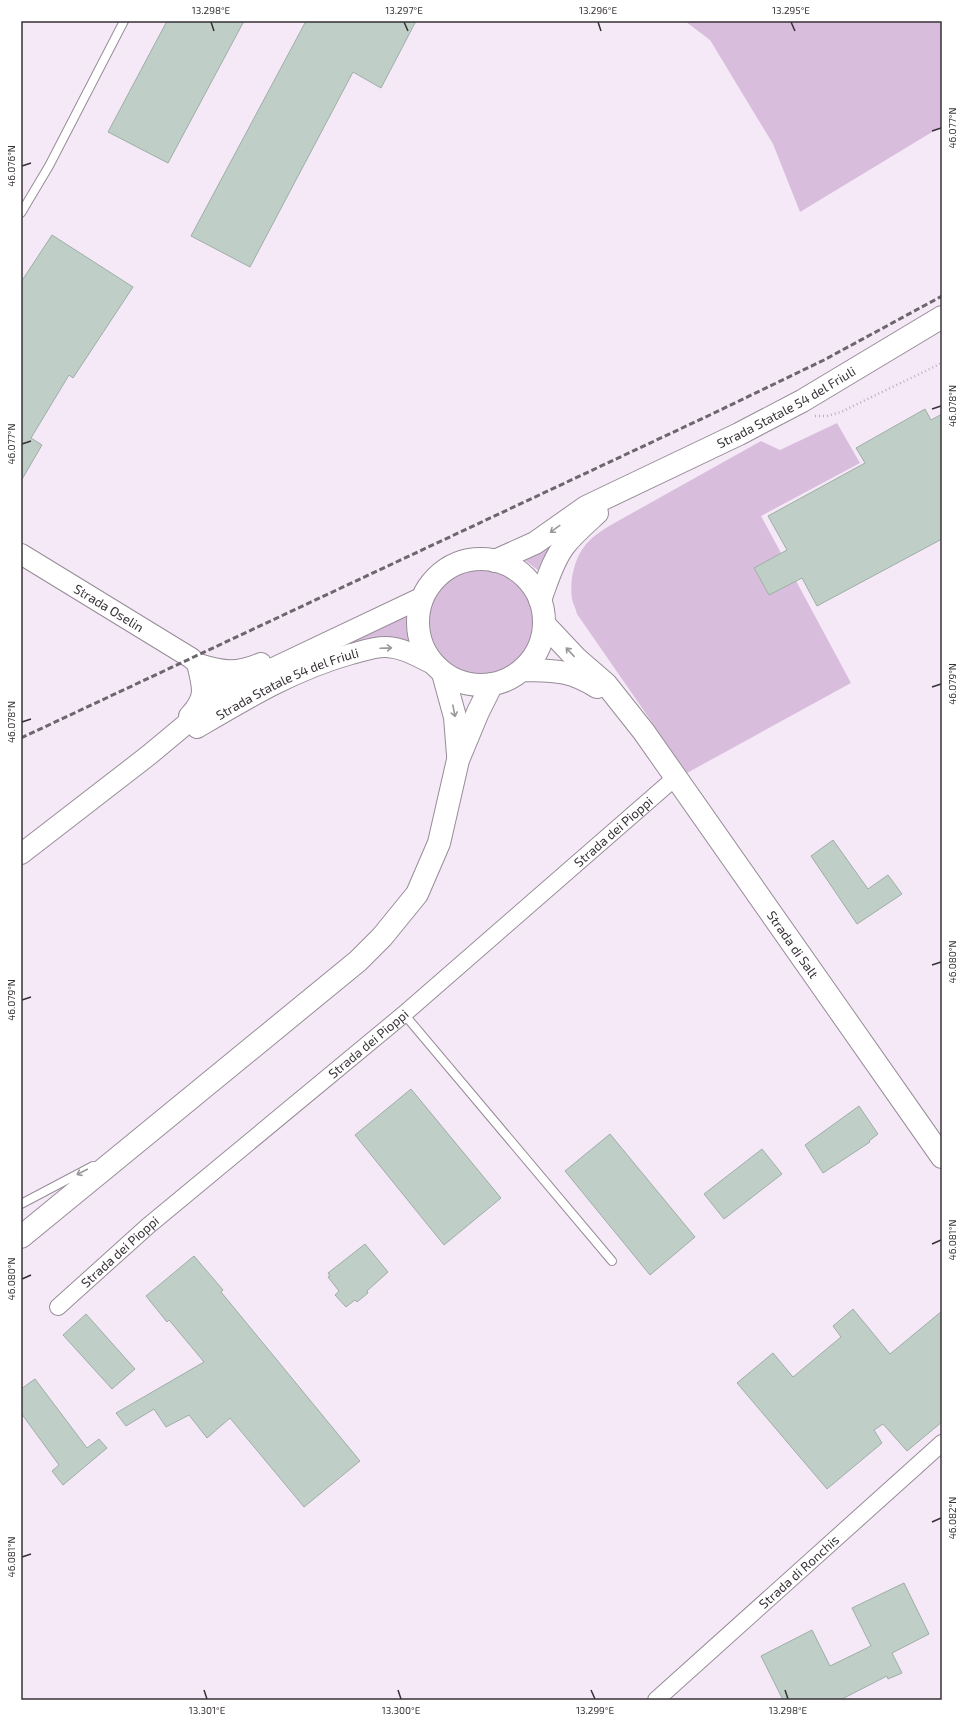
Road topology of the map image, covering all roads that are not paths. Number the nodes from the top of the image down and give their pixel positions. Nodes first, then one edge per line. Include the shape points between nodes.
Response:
1 (124, 21) edge
2 (21, 213) edge
3 (942, 317) edge
4 (625, 489) junction
5 (21, 554) edge
6 (494, 561) junction
7 (423, 597) junction
8 (540, 600) junction
9 (386, 614) junction
10 (544, 624) junction
11 (197, 663) junction
12 (438, 668) junction
13 (522, 670) junction
14 (492, 684) junction
15 (270, 686) junction
16 (227, 690) junction
17 (644, 732) junction
18 (149, 755) junction
19 (458, 760) junction
20 (676, 777) junction
21 (21, 854) edge
22 (404, 1014) junction
23 (129, 1148) junction
24 (942, 1157) edge
25 (21, 1204) edge
26 (21, 1238) edge
27 (612, 1261) dead end
28 (58, 1307) dead end
29 (942, 1443) edge
30 (656, 1700) edge

1 - 2 lane via 49,166
3 - 4 main road, Strada Statale 54 del Friuli via 802,400 739,434
4 -> 6 main road, Strada Statale 54 del Friuli via 586,507 535,543
4 - 8 main road, Strada Statale 54 del Friuli via 563,546
5 - 11 street, Strada Oselin
6 - 7 main road, Strada Statale 54 del Friuli via 482,559 450,567 439,576
6 - 8 main road, Strada Statale 54 del Friuli via 511,567 524,577
7 - 9 street, Strada Statale 54 del Friuli
7 - 12 main road, Strada Statale 54 del Friuli via 418,628 423,647
8 - 10 main road, Strada Statale 54 del Friuli
9 - 11 street, Strada Statale 54 del Friuli via 344,620 245,669 217,670
9 - 16 street, Strada Statale 54 del Friuli
10 - 13 main road, Strada Statale 54 del Friuli via 539,647
17 -> 10 main road via 606,684 576,658
11 - 16 street, Strada Statale 54 del Friuli
11 - 18 street, Strada Statale 54 del Friuli via 202,699
12 - 14 main road, Strada Statale 54 del Friuli via 458,681
15 -> 12 street, Strada Statale 54 del Friuli via 313,666 385,647 405,650
12 -> 19 main road via 455,716
13 - 14 main road, Strada Statale 54 del Friuli via 504,681
13 - 17 main road via 568,673 582,678 597,687
14 - 19 main road
15 - 16 street via 252,692 234,693
15 - 18 street, Strada Statale 54 del Friuli
16 - 18 street, Strada Statale 54 del Friuli
17 - 20 main road, Strada di Salt
18 - 21 street, Strada Statale 54 del Friuli
19 - 23 main road via 439,843 430,866 417,894 382,937 358,961
20 - 22 street, Strada dei Pioppi
20 - 24 main road, Strada di Salt
22 - 27 lane
22 - 28 street, Strada dei Pioppi via 148,1226
23 -> 25 lane
23 - 26 main road
29 - 30 street, Strada di Ronchis

